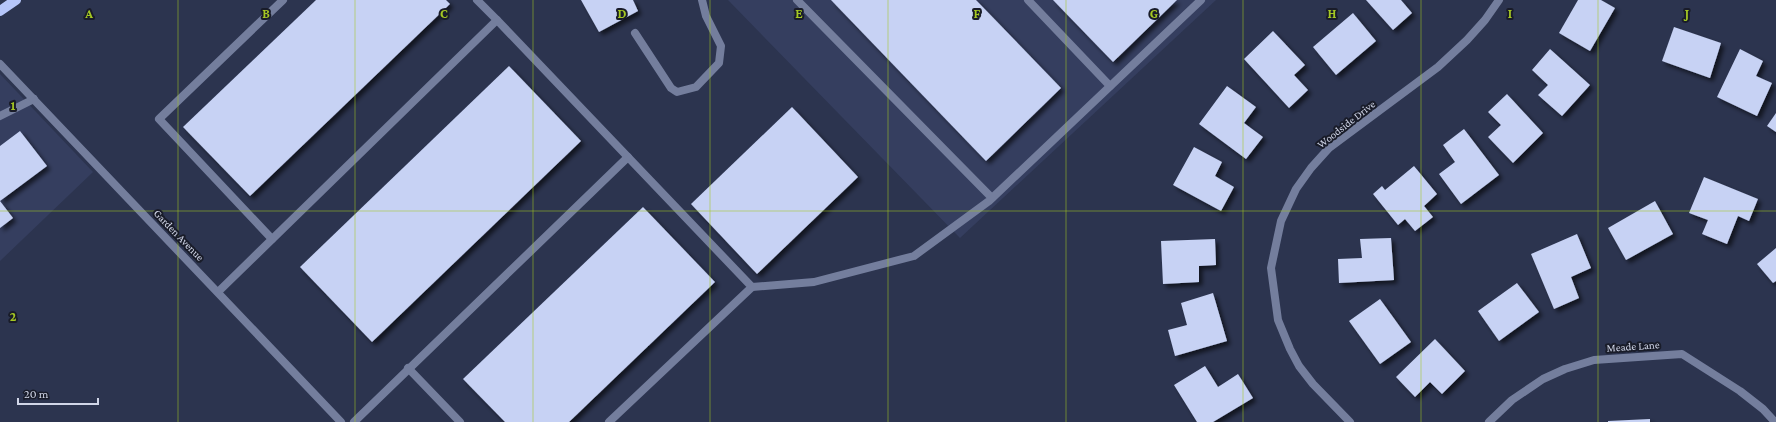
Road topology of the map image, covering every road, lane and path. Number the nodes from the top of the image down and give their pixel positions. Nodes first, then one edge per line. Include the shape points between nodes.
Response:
1 (16, 0) edge
2 (283, 0) edge
3 (477, 0) edge
4 (702, 0) edge
5 (798, 0) edge
6 (1028, 0) edge
7 (1201, 0) edge
8 (1500, 0) edge
9 (0, 11) edge
10 (497, 20) junction
11 (635, 33) dead end
12 (0, 64) edge
13 (1110, 86) junction
14 (34, 99) junction
15 (0, 116) edge
16 (628, 157) junction
17 (992, 198) junction
18 (272, 239) junction
19 (752, 287) junction
20 (218, 292) junction
21 (408, 368) junction
22 (341, 422) edge
23 (354, 422) edge
24 (460, 422) edge
25 (609, 422) edge
26 (1350, 422) edge
27 (1489, 422) edge
28 (1775, 422) edge

1 - 9 main road
2 - 18 street via 159,119
3 - 10 street
4 - 11 street via 706,16 721,46 719,63 696,87 677,92 671,88
5 - 17 street
6 - 13 street
7 - 13 street
8 - 26 street, Woodside Drive via 1467,40 1438,67 1329,148 1296,189 1281,221 1271,268 1278,320 1299,366
10 - 16 street
10 - 18 street
12 - 14 street, Garden Avenue
13 - 17 street
14 - 15 street
14 - 20 street, Garden Avenue
16 - 19 street
16 - 21 street
17 - 19 street via 914,256 814,282
18 - 20 street
19 - 25 street
20 - 22 street, Garden Avenue
21 - 23 street
21 - 24 street
27 - 28 street, Meade Lane via 1512,400 1565,369 1594,360 1682,354 1740,391

